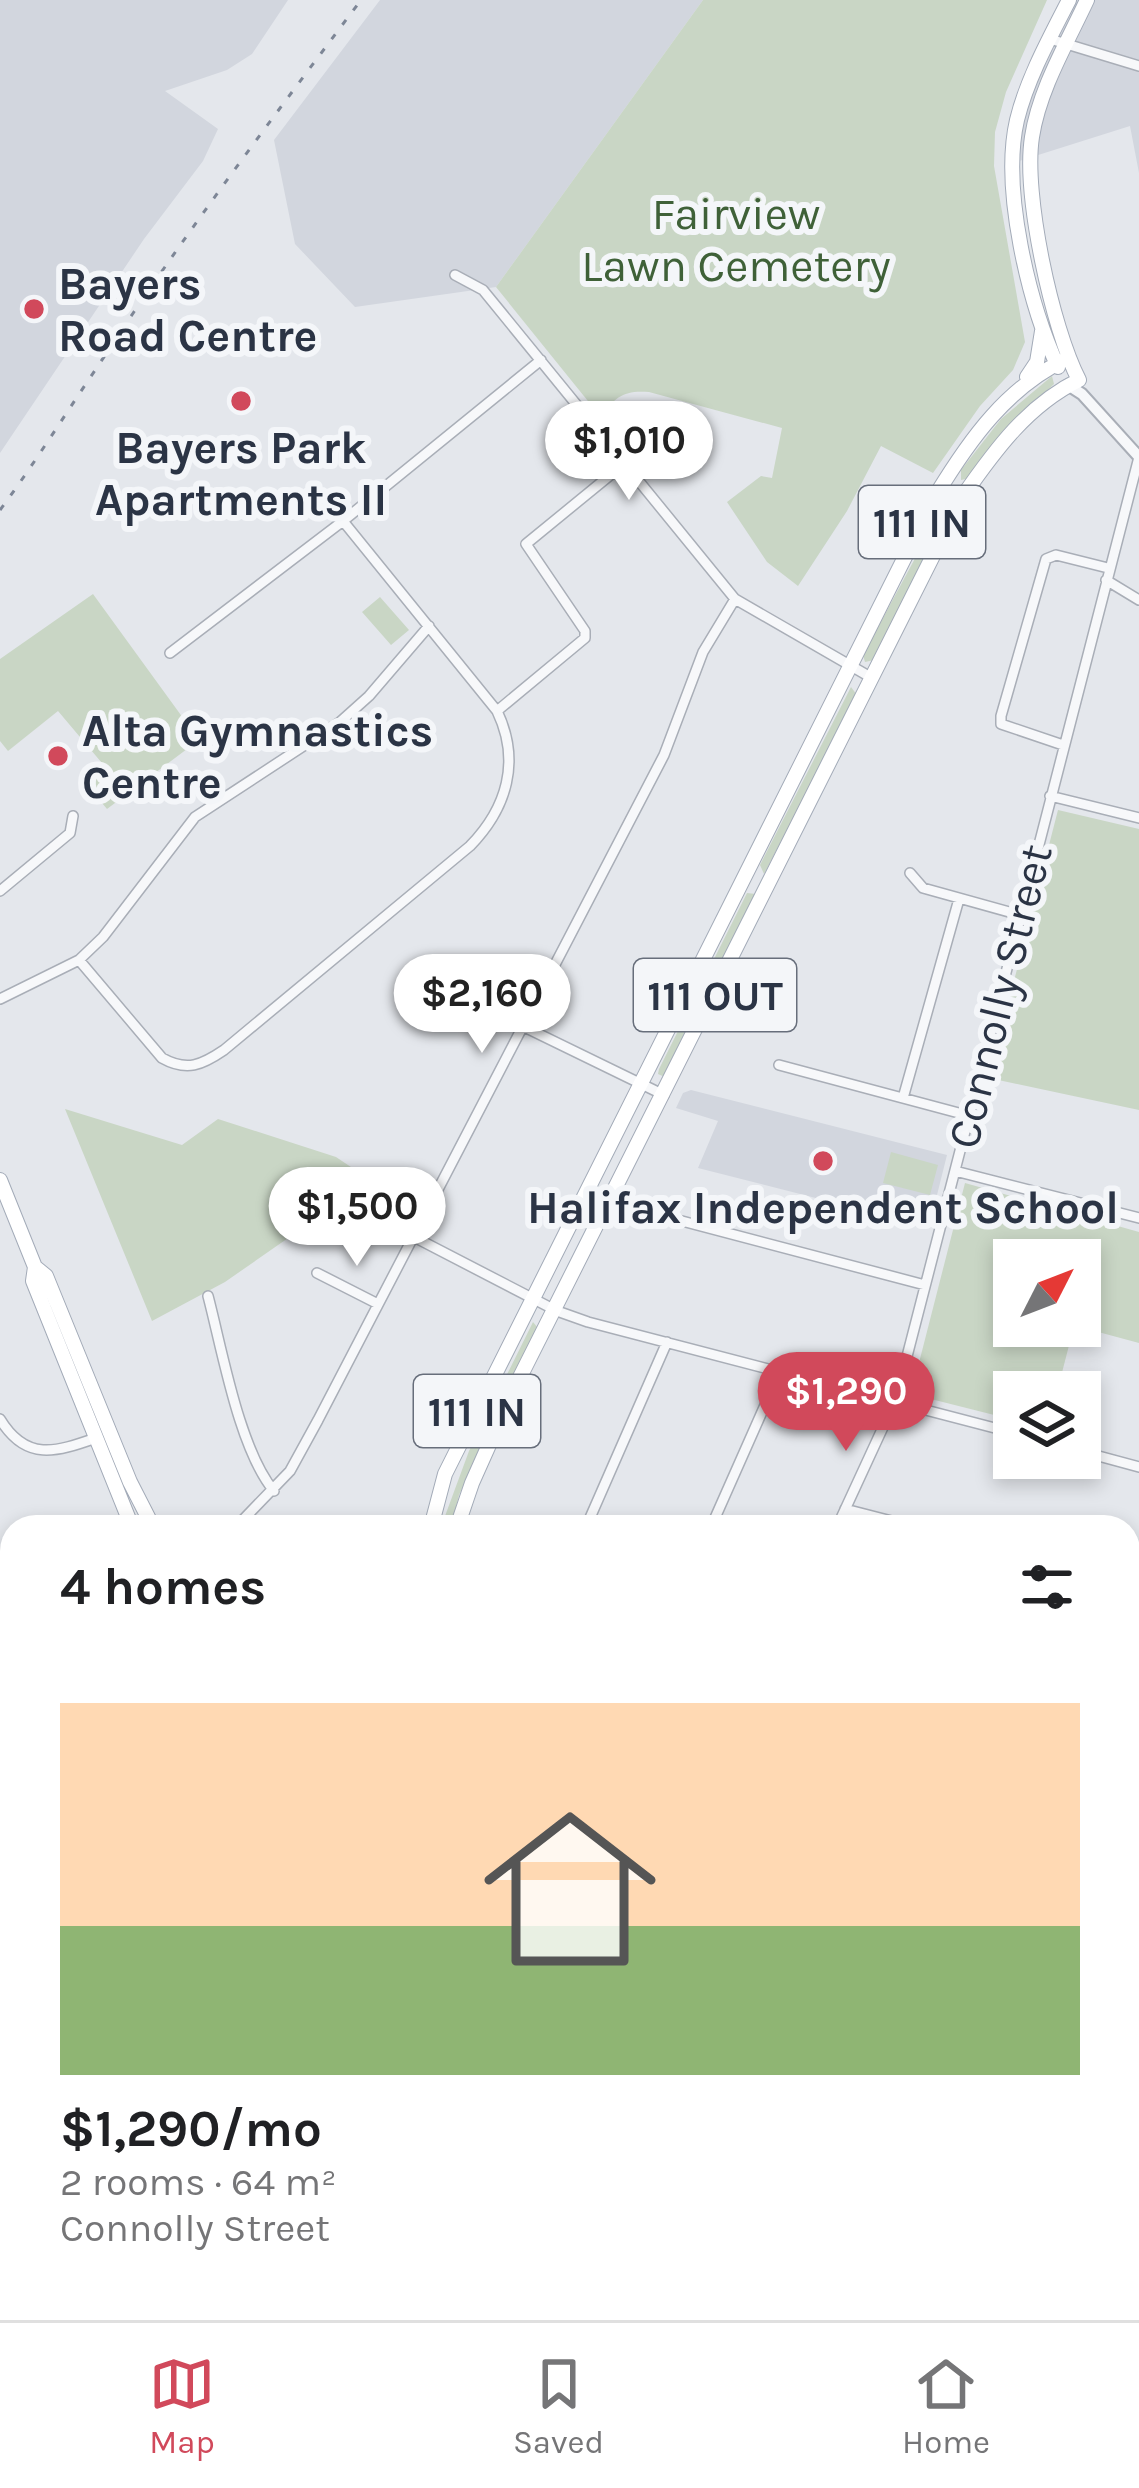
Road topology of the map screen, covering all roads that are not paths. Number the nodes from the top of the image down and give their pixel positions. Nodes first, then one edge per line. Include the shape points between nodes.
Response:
1 (1066, 0) edge
2 (1087, 0) edge
3 (1053, 32) junction
4 (1066, 45) junction
5 (1139, 66) edge
6 (454, 275) dead end
7 (1042, 326) junction
8 (542, 360) junction
9 (1062, 361) junction
10 (1076, 386) junction
11 (1016, 391) junction
12 (1139, 457) edge
13 (626, 463) junction
14 (344, 521) junction
15 (1107, 574) junction
16 (735, 599) junction
17 (1139, 600) edge
18 (429, 626) junction
19 (170, 653) dead end
20 (849, 666) junction
21 (872, 678) junction
22 (497, 711) junction
23 (1063, 746) junction
24 (1051, 796) junction
25 (73, 816) dead end
26 (1139, 818) edge
27 (910, 873) dead end
28 (746, 878) junction
29 (769, 889) junction
30 (0, 891) edge
31 (959, 899) junction
32 (1020, 915) junction
33 (80, 960) junction
34 (0, 999) edge
35 (467, 999) dead end
36 (524, 1024) junction
37 (779, 1065) dead end
38 (643, 1085) junction
39 (664, 1095) junction
40 (903, 1098) junction
41 (970, 1116) junction
42 (955, 1171) junction
43 (0, 1180) edge
44 (587, 1196) junction
45 (610, 1204) junction
46 (1139, 1218) edge
47 (414, 1237) junction
48 (35, 1268) junction
49 (316, 1273) dead end
50 (925, 1286) junction
51 (208, 1296) dead end
52 (536, 1300) junction
53 (378, 1304) junction
54 (557, 1311) junction
55 (667, 1342) junction
56 (781, 1369) junction
57 (896, 1399) junction
58 (0, 1419) edge
59 (993, 1427) edge
60 (96, 1438) junction
61 (1101, 1456) edge
62 (1139, 1466) edge
63 (274, 1491) junction
64 (845, 1509) junction
65 (128, 1515) edge
66 (147, 1515) edge
67 (249, 1515) edge
68 (434, 1515) edge
69 (460, 1515) edge
70 (591, 1515) edge
71 (716, 1515) edge
72 (842, 1515) edge
73 (868, 1515) edge

1 - 3 main road
2 - 4 main road
3 - 4 street
3 - 7 main road via 1018,115 1013,149
4 - 5 street
4 - 9 main road via 1035,121 1029,169
6 - 8 street via 484,290
7 - 9 main road
7 - 11 main road via 1037,362
8 - 13 street
8 - 14 street
9 - 10 main road
9 - 11 main road
10 - 12 street
10 - 21 main road, 111 OUT via 1019,422 963,496
11 - 20 main road, 111 IN via 936,495
12 - 15 street, Connolly Street
13 - 16 street
13 - 22 street via 526,544 586,638
14 - 18 street
14 - 19 street
15 - 17 street
15 - 23 street, Connolly Street
15 - 23 street via 1056,555 1046,559 1001,716 1012,730
16 - 20 street
16 - 36 street
18 - 22 street
18 - 33 street via 340,722 195,818
20 - 21 street
20 - 28 main road, 111 IN
21 - 29 main road, 111 OUT
22 - 33 street via 509,774 487,829 206,1062 183,1066 162,1058
23 - 24 street, Connolly Street
24 - 26 street
24 - 32 street, Connolly Street
25 - 30 street via 70,833
27 - 31 street via 923,888
28 - 29 main road
28 - 38 main road, 111 IN
29 - 39 main road, 111 OUT
31 - 32 street
31 - 40 street
32 - 41 street, Connolly Street
33 - 34 street
35 - 36 street
36 - 38 street
36 - 47 street
37 - 40 street
38 - 39 street
38 - 44 main road, 111 IN
39 - 45 main road, 111 OUT
40 - 41 street
41 - 42 street, Connolly Street
42 - 46 street
42 - 50 street, Connolly Street
43 - 48 main road
44 - 45 street
44 - 52 main road, 111 IN
45 - 50 street
45 - 54 main road, 111 OUT
47 - 52 street
47 - 53 street
48 - 60 main road via 33,1281
48 - 66 main road via 46,1276
49 - 53 street
50 - 57 street, Connolly Street
51 - 63 street via 242,1424
52 - 54 street
52 - 68 main road, 111 IN via 446,1474
53 - 63 street
54 - 55 street
54 - 69 main road, 111 OUT
55 - 56 street
55 - 70 street
56 - 57 street
56 - 71 street
57 - 59 street
57 - 64 street, Connolly Street
58 - 60 street via 38,1451
60 - 65 main road
61 - 62 street
63 - 67 street
64 - 72 street, Connolly Street
64 - 73 street

